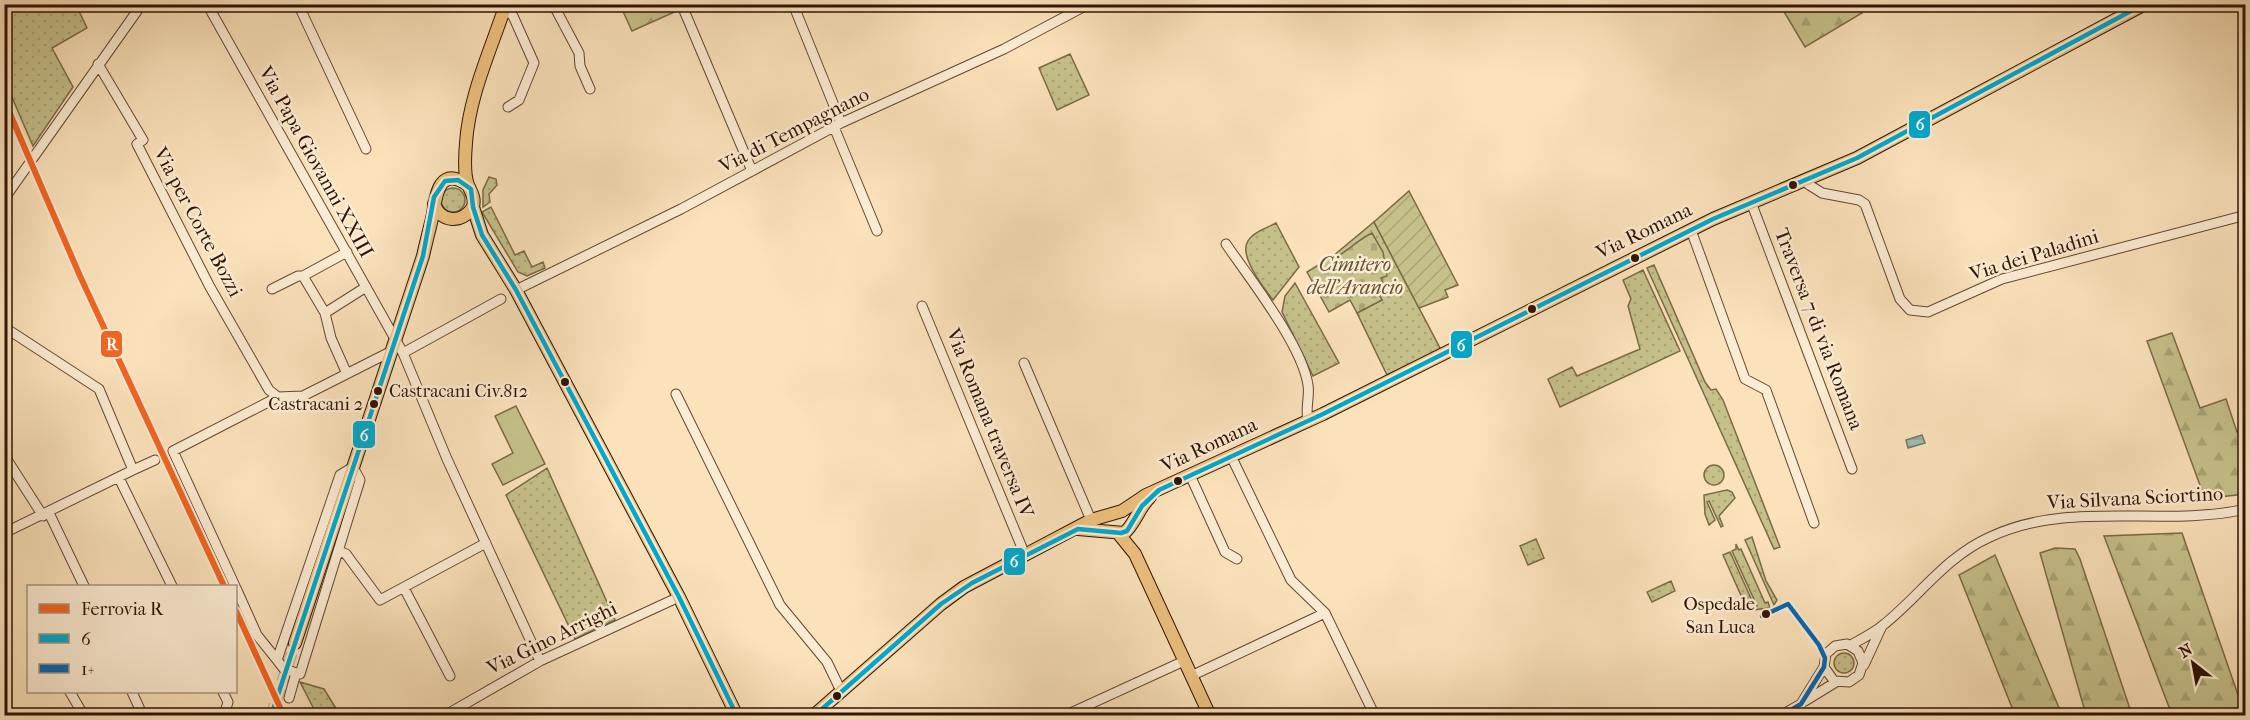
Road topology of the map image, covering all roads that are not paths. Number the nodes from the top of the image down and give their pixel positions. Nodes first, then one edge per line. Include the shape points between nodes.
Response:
1 (207, 4) edge
2 (298, 4) edge
3 (553, 4) edge
4 (793, 4) edge
5 (1089, 4) edge
6 (2145, 4) edge
7 (141, 5) edge
8 (505, 7) edge
9 (683, 8) dead end
10 (98, 64) junction
11 (590, 89) dead end
12 (508, 107) dead end
13 (838, 125) junction
14 (465, 146) junction
15 (366, 149) dead end
16 (752, 171) junction
17 (452, 179) junction
18 (1803, 181) junction
19 (468, 185) junction
20 (4, 200) edge
21 (1750, 202) junction
22 (434, 204) junction
23 (473, 207) junction
24 (2246, 215) edge
25 (451, 219) junction
26 (1691, 230) junction
27 (878, 231) dead end
28 (482, 235) junction
29 (1226, 244) dead end
30 (347, 252) junction
31 (423, 256) junction
32 (303, 276) junction
33 (366, 287) junction
34 (272, 289) dead end
35 (516, 290) junction
36 (501, 299) dead end
37 (922, 306) dead end
38 (325, 313) junction
39 (4, 327) edge
40 (394, 337) junction
41 (390, 352) junction
42 (403, 353) junction
43 (1024, 363) dead end
44 (346, 374) junction
45 (676, 394) dead end
46 (278, 397) junction
47 (1308, 421) junction
48 (4, 455) edge
49 (1231, 456) junction
50 (155, 460) dead end
51 (353, 467) junction
52 (1852, 469) dead end
53 (133, 470) junction
54 (1190, 475) junction
55 (119, 478) junction
56 (1159, 490) junction
57 (2246, 509) edge
58 (1118, 512) junction
59 (46, 514) junction
60 (1091, 520) junction
61 (1814, 523) dead end
62 (1131, 525) junction
63 (1078, 529) junction
64 (1116, 532) junction
65 (4, 533) edge
66 (486, 543) junction
67 (339, 550) junction
68 (1135, 554) junction
69 (1025, 555) junction
70 (1237, 559) dead end
71 (83, 585) edge
72 (172, 585) edge
73 (234, 585) edge
74 (404, 588) junction
75 (237, 591) edge
76 (679, 597) junction
77 (1325, 613) junction
78 (1882, 626) junction
79 (295, 643) tunnel mouth
80 (1851, 645) junction
81 (277, 660) junction
82 (540, 661) junction
83 (1184, 661) junction
84 (1824, 667) junction
85 (1862, 669) junction
86 (296, 673) junction
87 (450, 676) dead end
88 (1191, 676) junction
89 (1836, 682) junction
90 (841, 691) junction
91 (71, 693) edge
92 (132, 693) edge
93 (224, 693) edge
94 (289, 698) dead end
95 (733, 702) junction
96 (1801, 704) junction
97 (224, 714) edge
98 (84, 716) edge
99 (143, 716) edge
100 (444, 716) edge
101 (737, 716) edge
102 (743, 716) edge
103 (813, 716) edge
104 (1065, 716) edge
105 (1210, 716) edge
106 (1375, 716) edge
107 (1780, 716) edge

1 - 30 street, Via Papa Giovanni XXIII
2 - 15 street
3 - 11 street via 579,53
4 - 13 street
5 - 13 street, Via di Tempagnano via 1004,49
6 - 18 main road, Via Romana via 1897,138
7 - 10 street
8 - 12 street via 534,63 519,100
8 - 14 main road via 473,102
9 - 16 street
10 - 20 street
10 - 46 street, Via per Corte Bozzi via 143,140 137,144 210,286 269,390
13 - 16 street, Via di Tempagnano
13 - 27 street
14 - 17 main road
14 - 19 main road
16 - 35 street, Via di Tempagnano
17 - 19 main road
17 - 22 main road via 440,185
18 - 21 main road, Via Romana
18 - 24 street, Via dei Paladini via 1822,193 1867,205 1900,299 1910,310 1920,313 2002,279
19 - 23 main road via 473,193
21 - 26 main road, Via Romana
21 - 52 street, Traversa 7 di via Romana
22 - 25 main road
22 - 31 main road
23 - 25 main road via 464,218
23 - 28 main road
25 - 28 main road
25 - 31 main road
26 - 47 main road, Via Romana
26 - 61 street via 1745,379 1766,390
28 - 35 main road
29 - 47 street via 1278,319 1302,366 1309,386 1305,410
30 - 32 street
30 - 33 street, Via Papa Giovanni XXIII
31 - 40 main road
32 - 34 street
32 - 38 street
33 - 38 street
33 - 40 street, Via Papa Giovanni XXIII
35 - 76 main road
36 - 42 street
37 - 69 street, Via Romana traversa IV
38 - 44 street
39 - 53 street via 99,389
40 - 41 main road
40 - 42 street, Via Papa Giovanni XXIII
41 - 44 street
41 - 51 main road
42 - 66 street, Via Papa Giovanni XXIII
43 - 60 street
44 - 46 street via 303,396
45 - 90 street via 780,605 827,662
46 - 73 street via 173,451
47 - 49 main road, Via Romana
48 - 59 street
49 - 54 main road, Via Romana
49 - 77 street via 1291,580
50 - 53 street
51 - 67 street via 360,480
51 - 79 main road
51 - 81 street via 340,475
53 - 55 street
54 - 56 main road, Via Romana
54 - 70 street via 1225,552
55 - 59 street
55 - 72 street
56 - 58 main road, Via Romana
56 - 62 main road, Via Romana via 1142,506
57 - 78 street, Via Silvana Sciortino via 2208,514 2062,517 2019,525 1958,556
58 - 60 main road, Via Romana
58 - 62 main road via 1130,516
58 - 64 main road via 1109,520
59 - 65 street
59 - 71 street
60 - 63 main road, Via Romana
62 - 64 main road, Via Romana
62 - 68 main road
63 - 64 main road, Via Romana
63 - 69 main road, Via Romana
64 - 68 main road
66 - 74 street
66 - 82 street, Via Papa Giovanni XXIII
67 - 74 street via 380,600
67 - 86 street via 300,674
68 - 83 main road
69 - 90 main road, Via Romana via 949,598
74 - 87 street
75 - 81 street via 257,634
76 - 82 street, Via Gino Arrighi
76 - 95 main road
77 - 88 street
77 - 106 street
78 - 80 street, Via Silvana Sciortino
78 - 85 street
80 - 84 street via 1840,644 1830,650
80 - 85 street via 1861,655
81 - 86 street via 284,669
82 - 100 street, Via Gino Arrighi
83 - 88 main road
83 - 104 street
84 - 89 street
84 - 96 street
85 - 89 street via 1852,681
86 - 94 street
88 - 105 main road
89 - 96 street
90 - 103 main road, Via Romana
91 - 98 street
92 - 99 street
93 - 97 street via 228,702
95 - 101 main road
95 - 102 main road
96 - 107 street

